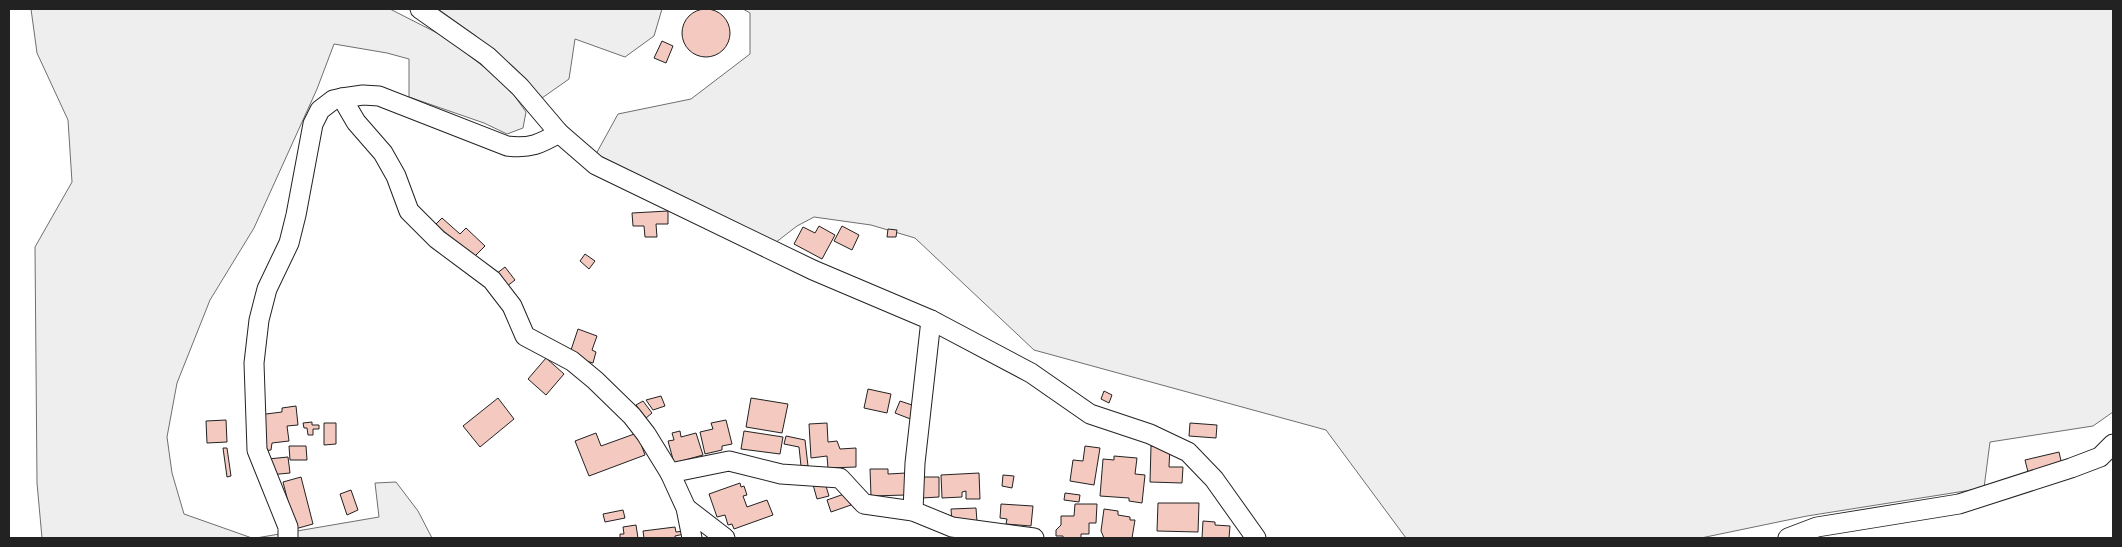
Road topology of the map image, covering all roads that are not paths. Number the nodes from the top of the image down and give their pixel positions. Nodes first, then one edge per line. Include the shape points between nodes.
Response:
1 (420, 9) edge
2 (342, 98) junction
3 (559, 133) junction
4 (931, 320) junction
5 (2113, 444) edge
6 (670, 473) junction
7 (686, 508) junction
8 (913, 511) junction
9 (952, 532) edge
10 (288, 538) edge
11 (692, 538) edge
12 (725, 538) edge
13 (1034, 538) edge
14 (1256, 538) edge
15 (1788, 538) edge

1 - 3 street via 487,56 520,87
2 - 3 street via 363,94 379,96 519,148 538,145
2 - 6 street via 356,122 383,153 396,176 408,211 437,239 492,280 512,306 525,336 572,361 632,416
2 - 10 street via 333,100 320,110 312,124 289,243 266,289 259,320 254,363 257,450 288,527
3 - 4 street via 596,165 813,270
4 - 8 street via 915,463
4 - 14 street via 1031,374 1090,414 1150,434 1188,452 1214,479
5 - 15 street via 2100,457 1959,504 1817,528
6 - 7 street
6 - 8 street via 729,461 781,474 840,478 864,504
7 - 11 street
7 - 12 street
8 - 9 street
9 - 13 street

